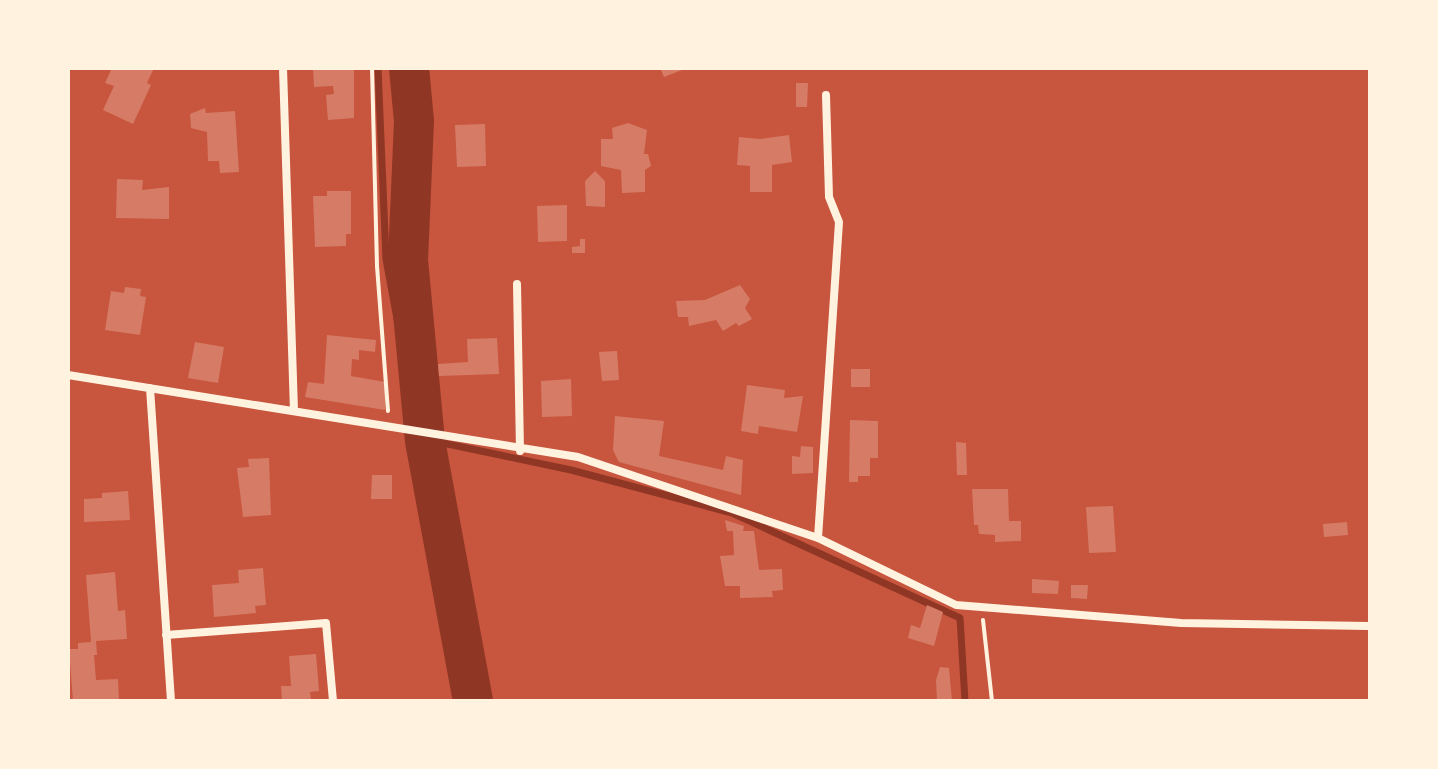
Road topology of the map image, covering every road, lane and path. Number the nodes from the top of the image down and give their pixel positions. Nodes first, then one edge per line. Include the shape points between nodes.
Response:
1 (283, 68) edge
2 (372, 68) edge
3 (826, 95) dead end
4 (517, 284) dead end
5 (68, 375) edge
6 (150, 388) junction
7 (294, 411) junction
8 (393, 426) junction
9 (520, 451) junction
10 (818, 538) junction
11 (982, 607) junction
12 (1370, 626) edge
13 (166, 635) junction
14 (171, 701) edge
15 (333, 701) edge
16 (992, 701) edge

1 - 7 street
2 - 8 path via 377,266
3 - 10 street via 829,197 839,222
4 - 9 street
5 - 6 street
6 - 7 street
6 - 13 street
7 - 8 street
8 - 9 street
9 - 10 street via 578,457
10 - 11 street via 956,605
11 - 12 street via 1181,623
11 - 16 path
13 - 14 street
13 - 15 street via 326,623

